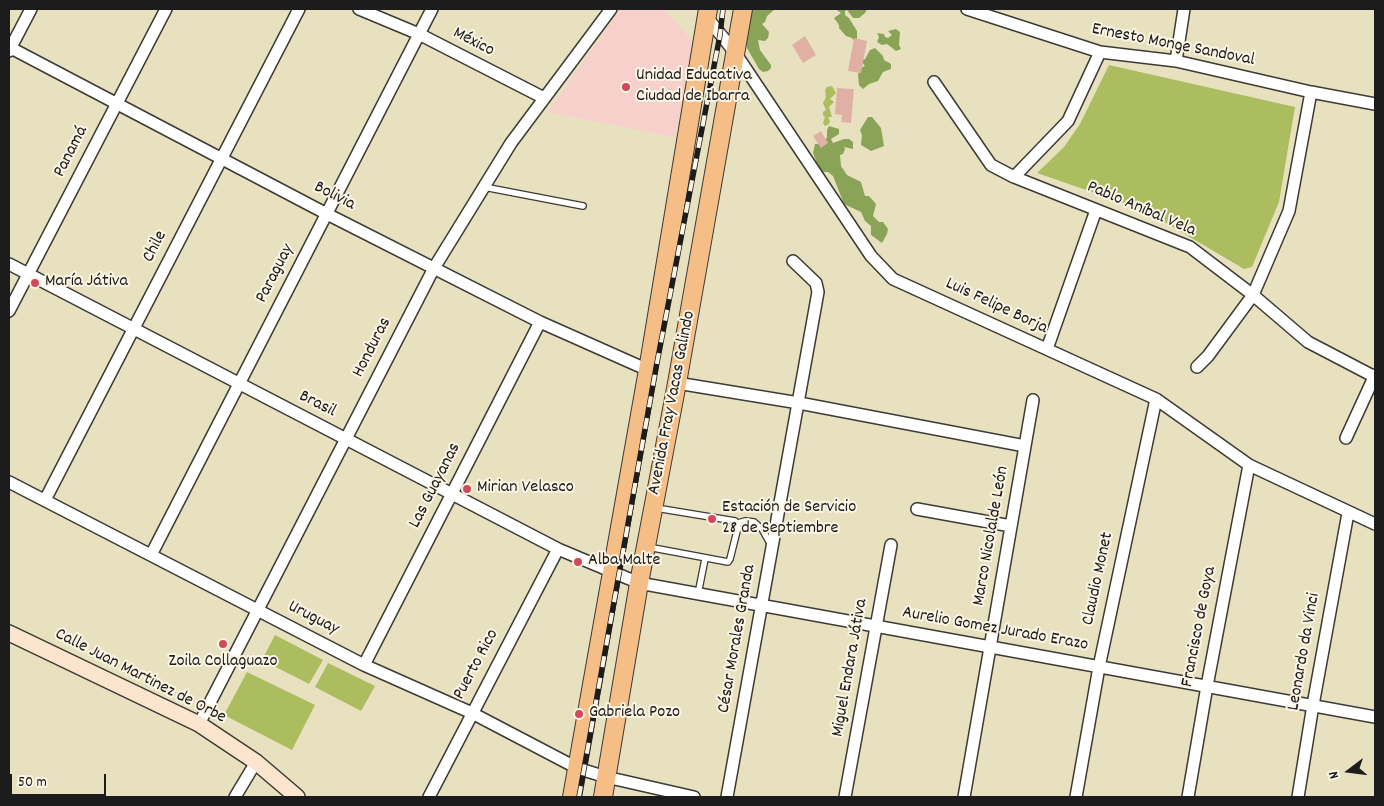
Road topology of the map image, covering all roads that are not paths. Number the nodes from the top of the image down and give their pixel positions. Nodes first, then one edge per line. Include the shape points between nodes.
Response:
1 (31, 9) edge
2 (166, 9) edge
3 (299, 9) edge
4 (359, 9) edge
5 (432, 9) edge
6 (611, 9) edge
7 (743, 9) edge
8 (967, 9) edge
9 (1184, 9) edge
10 (705, 11) edge
11 (419, 34) junction
12 (9, 49) edge
13 (1100, 52) junction
14 (736, 54) junction
15 (1176, 61) junction
16 (934, 82) dead end
17 (1310, 92) junction
18 (544, 98) junction
19 (116, 103) junction
20 (1375, 104) edge
21 (222, 158) junction
22 (1014, 178) junction
23 (484, 187) junction
24 (583, 206) dead end
25 (1096, 210) junction
26 (327, 214) junction
27 (793, 261) dead end
28 (9, 264) edge
29 (434, 268) junction
30 (28, 274) junction
31 (1253, 295) junction
32 (9, 311) edge
33 (540, 322) junction
34 (133, 329) junction
35 (1047, 349) junction
36 (1197, 366) dead end
37 (648, 370) junction
38 (1375, 376) edge
39 (677, 383) junction
40 (240, 384) junction
41 (1156, 399) junction
42 (1034, 400) dead end
43 (799, 404) junction
44 (1346, 438) dead end
45 (346, 439) junction
46 (1025, 446) junction
47 (1249, 464) junction
48 (9, 482) edge
49 (452, 494) junction
50 (45, 500) junction
51 (654, 507) junction
52 (917, 510) dead end
53 (1348, 513) junction
54 (738, 523) junction
55 (1375, 524) edge
56 (1011, 526) junction
57 (891, 545) dead end
58 (646, 547) junction
59 (773, 547) junction
60 (558, 549) junction
61 (151, 555) junction
62 (705, 559) junction
63 (611, 572) junction
64 (639, 583) junction
65 (698, 594) junction
66 (762, 606) junction
67 (257, 610) junction
68 (876, 627) junction
69 (9, 633) edge
70 (990, 648) junction
71 (364, 665) junction
72 (1099, 667) junction
73 (1207, 686) junction
74 (1313, 705) junction
75 (472, 713) junction
76 (1375, 717) edge
77 (199, 724) junction
78 (256, 762) junction
79 (577, 768) junction
80 (606, 777) junction
81 (433, 796) edge
82 (235, 797) edge
83 (297, 797) edge
84 (572, 797) edge
85 (603, 797) edge
86 (694, 797) edge
87 (727, 797) edge
88 (845, 797) edge
89 (964, 797) edge
90 (1076, 797) edge
91 (1188, 797) edge
92 (1298, 797) edge

1 - 12 street
2 - 19 street, Panamá
3 - 21 street, Chile
4 - 11 street, México
5 - 11 street, Paraguay
6 - 18 street, Honduras
7 - 14 main road, Avenida Fray Vacas Galindo
8 - 13 street, Ernesto Monge Sandoval
9 - 15 street
10 - 14 street, Luis Felipe Borja
10 - 37 main road, Avenida Fray Vacas Galindo
11 - 18 street, México
11 - 26 street, Paraguay
12 - 19 street, Bolivia
13 - 15 street, Ernesto Monge Sandoval
13 - 22 street via 1068,121
14 - 35 street, Luis Felipe Borja via 871,256 893,279
14 - 39 main road, Avenida Fray Vacas Galindo
15 - 17 street, Ernesto Monge Sandoval
16 - 22 street, Pablo Aníbal Vela via 991,166
17 - 20 street, Ernesto Monge Sandoval
17 - 31 street via 1288,211
18 - 23 street, Honduras
19 - 21 street, Bolivia
19 - 30 street, Panamá
21 - 26 street, Bolivia
21 - 34 street, Chile
22 - 25 street, Pablo Aníbal Vela
23 - 24 lane
23 - 29 street, Honduras
25 - 31 street, Pablo Aníbal Vela via 1190,247
25 - 35 street
26 - 29 street, Bolivia
26 - 40 street, Paraguay
27 - 43 street, César Morales Granda via 816,283 818,292
28 - 30 street, Brasil
29 - 33 street, Bolivia
29 - 45 street, Honduras
30 - 32 street, Panamá
30 - 34 street, Brasil
31 - 36 street
31 - 38 street, Pablo Aníbal Vela via 1308,342
33 - 37 street, Bolivia
33 - 49 street, Las Guayanas
34 - 40 street, Brasil
34 - 50 street, Chile
35 - 41 street, Luis Felipe Borja
37 - 63 main road, Avenida Fray Vacas Galindo
38 - 44 street
39 - 43 street
39 - 51 main road, Avenida Fray Vacas Galindo
40 - 45 street, Brasil
40 - 61 street, Paraguay
41 - 47 street, Luis Felipe Borja
41 - 72 street, Claudio Monet
42 - 46 street, Marco Nicolalde León
43 - 46 street
43 - 59 street, César Morales Granda
45 - 49 street, Brasil
45 - 67 street, Honduras
46 - 56 street, Marco Nicolalde León
47 - 53 street, Luis Felipe Borja
47 - 73 street, Francisco de Goya
48 - 50 street, Uruguay
49 - 60 street, Brasil
49 - 71 street, Las Guayanas
50 - 61 street, Uruguay
51 - 54 lane
51 - 58 main road, Avenida Fray Vacas Galindo
52 - 56 street
53 - 55 street, Luis Felipe Borja
53 - 74 street, Leonardo da Vinci
54 - 59 lane via 754,522
54 - 62 lane via 728,562
56 - 70 street, Marco Nicolalde León
57 - 68 street, Miguel Endara Játiva
58 - 62 lane
58 - 64 main road, Avenida Fray Vacas Galindo
59 - 66 street, César Morales Granda
60 - 63 street, Brasil
60 - 75 street, Puerto Rico
61 - 67 street, Uruguay
62 - 65 lane
63 - 64 street, Aurelio Gomez Jurado Erazo
63 - 79 main road, Avenida Fray Vacas Galindo
64 - 65 street, Aurelio Gomez Jurado Erazo
64 - 80 main road, Avenida Fray Vacas Galindo
65 - 66 street, Aurelio Gomez Jurado Erazo
66 - 68 street, Aurelio Gomez Jurado Erazo
66 - 87 street, César Morales Granda
67 - 71 street, Uruguay
67 - 77 street, Honduras
68 - 70 street, Aurelio Gomez Jurado Erazo
68 - 88 street, Miguel Endara Játiva
69 - 77 street, Calle Juan Martinez de Orbe
70 - 72 street, Aurelio Gomez Jurado Erazo
70 - 89 street, Marco Nicolalde León
71 - 75 street, Uruguay
72 - 73 street, Aurelio Gomez Jurado Erazo
72 - 90 street, Claudio Monet
73 - 74 street, Aurelio Gomez Jurado Erazo
73 - 91 street, Francisco de Goya
74 - 76 street, Aurelio Gomez Jurado Erazo
74 - 92 street, Leonardo da Vinci
75 - 79 street, Uruguay
75 - 81 street, Puerto Rico
77 - 78 street, Calle Juan Martinez de Orbe
78 - 82 street
78 - 83 street, Calle Juan Martinez de Orbe
79 - 80 street, Uruguay
79 - 84 main road, Avenida Fray Vacas Galindo
80 - 85 main road, Avenida Fray Vacas Galindo
80 - 86 street, Uruguay

